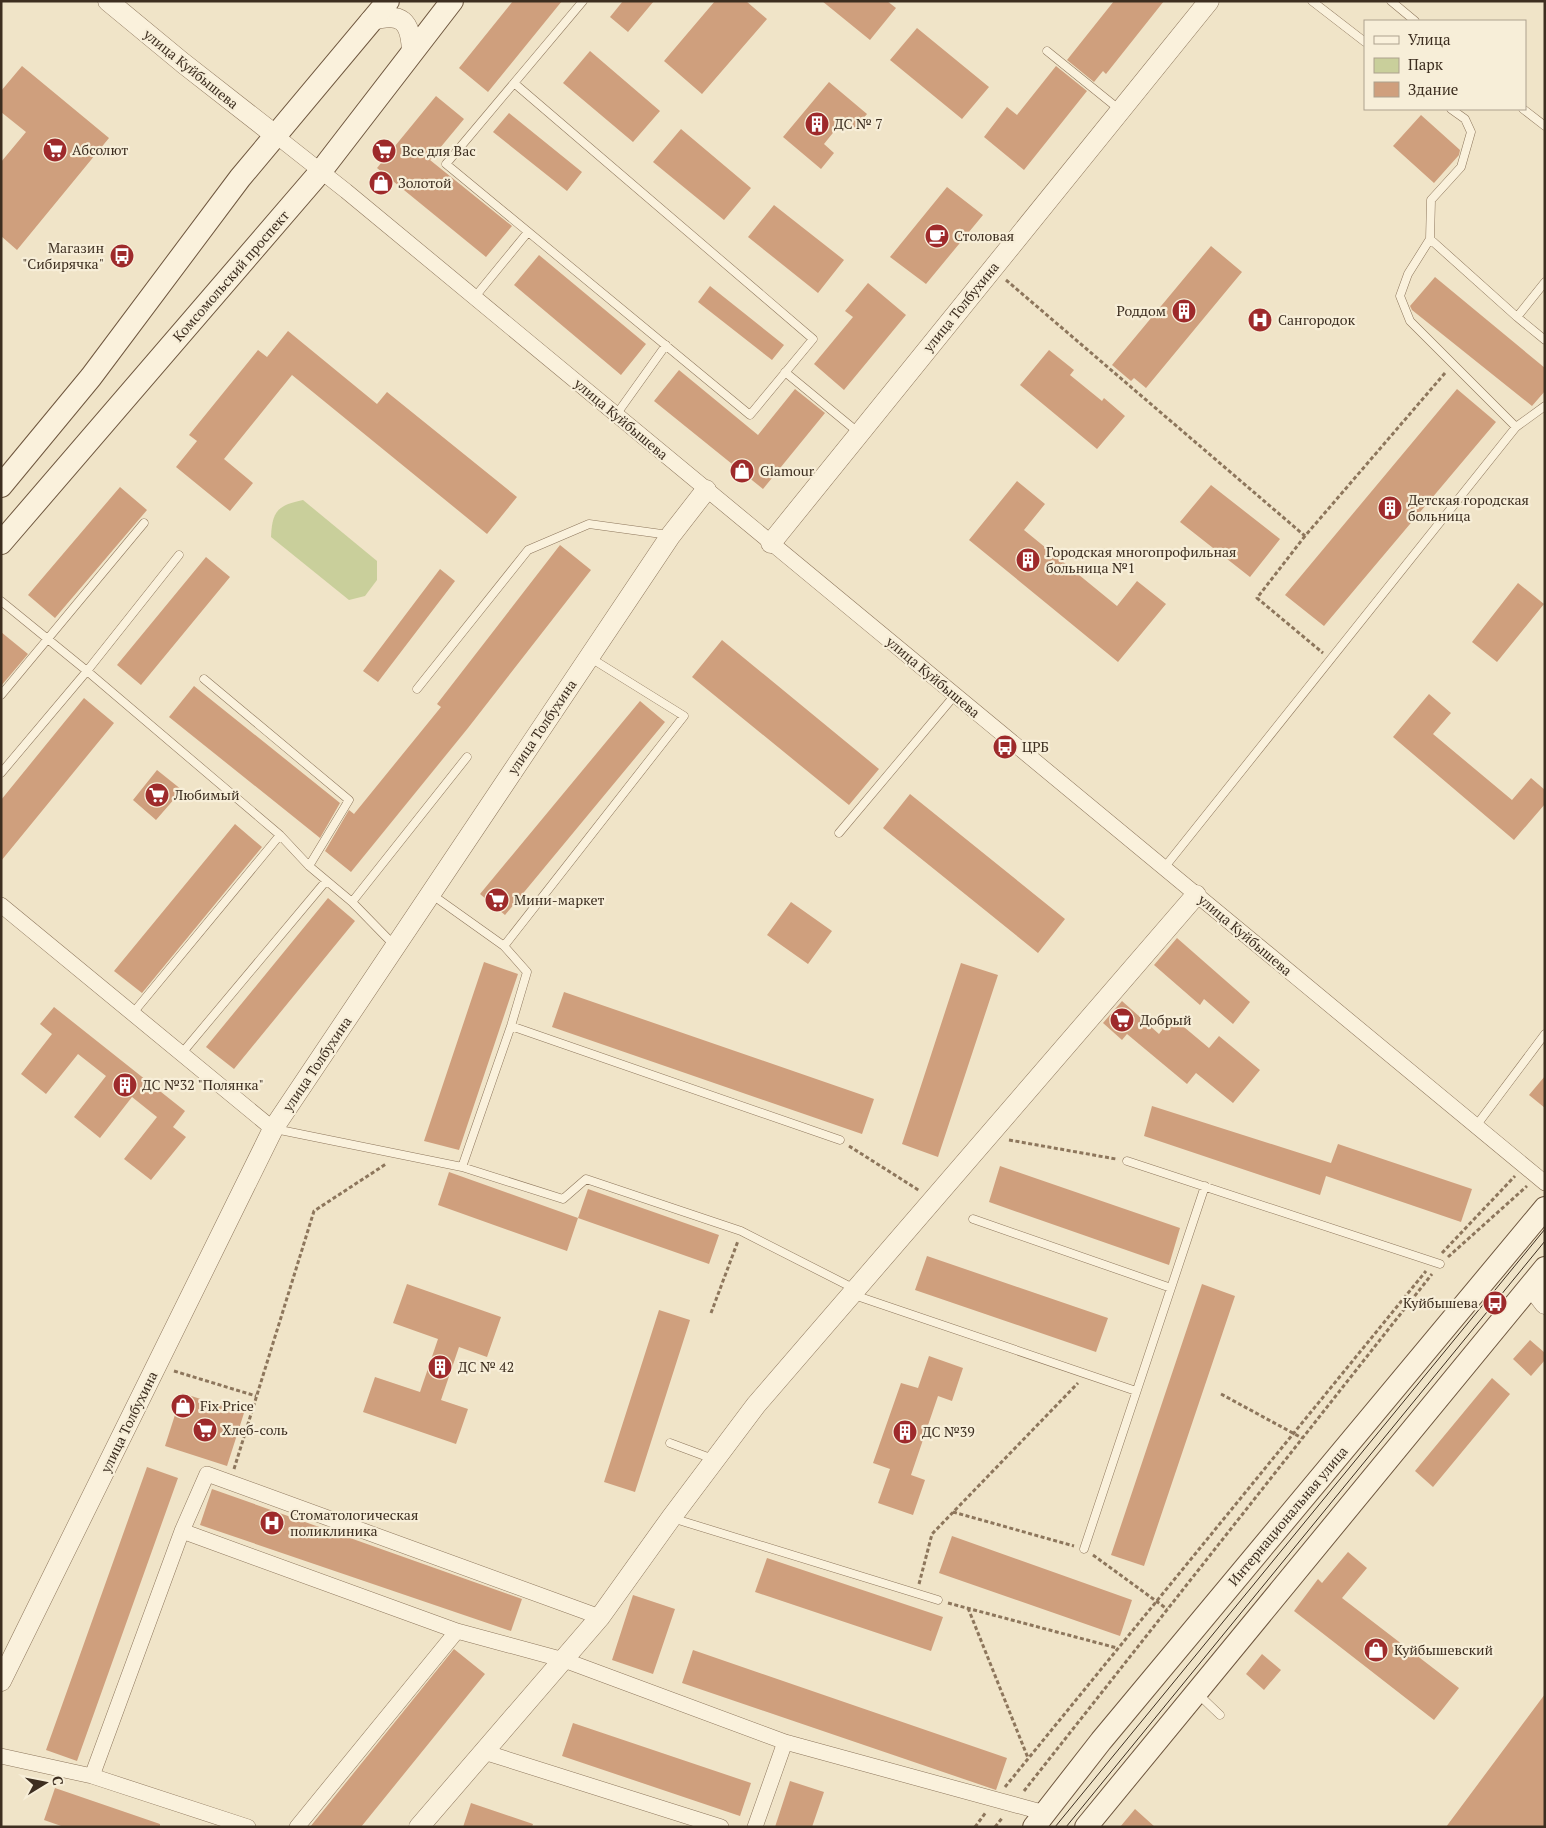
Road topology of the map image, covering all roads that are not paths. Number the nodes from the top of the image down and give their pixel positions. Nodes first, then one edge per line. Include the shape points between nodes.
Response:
1 (108, 1) edge
2 (388, 1) edge
3 (452, 1) edge
4 (583, 1) edge
5 (1208, 1) edge
6 (1312, 1) edge
7 (1391, 1) edge
8 (1415, 20) edge
9 (370, 21) junction
10 (1364, 41) edge
11 (1047, 51) dead end
12 (412, 53) junction
13 (514, 83) junction
14 (1120, 110) junction
15 (1452, 110) edge
16 (1524, 110) edge
17 (1545, 126) edge
18 (275, 135) junction
19 (320, 171) junction
20 (528, 232) junction
21 (1430, 239) junction
22 (1545, 282) edge
23 (474, 298) junction
24 (1517, 317) junction
25 (1545, 340) edge
26 (666, 345) junction
27 (786, 372) junction
28 (1545, 406) edge
29 (616, 415) junction
30 (1516, 427) junction
31 (859, 434) junction
32 (1, 486) edge
33 (706, 490) junction
34 (144, 522) dead end
35 (671, 535) junction
36 (771, 543) junction
37 (1, 544) edge
38 (179, 556) dead end
39 (1, 601) edge
40 (48, 639) junction
41 (589, 657) junction
42 (87, 671) junction
43 (204, 679) dead end
44 (417, 689) dead end
45 (1, 695) edge
46 (955, 695) junction
47 (467, 757) dead end
48 (1, 773) edge
49 (839, 833) dead end
50 (280, 835) junction
51 (309, 866) junction
52 (1164, 868) junction
53 (326, 881) junction
54 (431, 894) junction
55 (1196, 895) junction
56 (352, 902) junction
57 (1, 905) edge
58 (504, 946) junction
59 (395, 947) junction
60 (133, 1013) junction
61 (511, 1026) junction
62 (1545, 1034) edge
63 (182, 1054) junction
64 (1476, 1126) junction
65 (274, 1129) junction
66 (840, 1140) road end
67 (1127, 1161) road end
68 (462, 1167) junction
69 (1541, 1180) edge
70 (1205, 1186) junction
71 (1545, 1208) edge
72 (974, 1219) dead end
73 (1437, 1263) road end
74 (1538, 1277) edge
75 (1172, 1288) junction
76 (854, 1292) junction
77 (1545, 1304) edge
78 (1136, 1391) junction
79 (670, 1443) dead end
80 (715, 1460) junction
81 (671, 1518) junction
82 (182, 1532) junction
83 (1084, 1549) road end
84 (938, 1600) road end
85 (600, 1617) junction
86 (457, 1632) junction
87 (564, 1660) junction
88 (1, 1681) edge
89 (1197, 1692) junction
90 (1220, 1715) dead end
91 (785, 1742) junction
92 (484, 1752) junction
93 (1, 1756) edge
94 (92, 1776) junction
95 (1039, 1820) edge
96 (248, 1827) edge
97 (297, 1827) edge
98 (419, 1827) edge
99 (721, 1827) edge
100 (755, 1827) edge
101 (1086, 1827) edge

1 - 18 street, улица Куйбышева
2 - 9 main road
3 - 12 main road, Комсомольский проспект
4 - 13 lane
5 - 14 street, улица Толбухина
6 - 10 lane
7 - 8 lane
9 - 12 street via 386,16 404,22 411,36
9 - 18 main road
11 - 14 lane
12 - 19 main road, Комсомольский проспект
13 - 20 lane via 446,164
13 - 27 lane via 812,339
14 - 31 street, улица Толбухина
15 - 21 lane via 1465,119 1471,132 1461,167 1431,200
16 - 17 lane
18 - 19 street
18 - 32 main road via 91,377
19 - 23 street, улица Куйбышева
19 - 37 main road, Комсомольский проспект
20 - 23 lane
20 - 26 lane
21 - 24 lane
21 - 30 lane via 1408,274 1400,296 1410,321
22 - 24 lane
23 - 29 street, улица Куйбышева
24 - 25 lane
26 - 27 lane via 750,415
26 - 29 lane
27 - 31 lane
28 - 30 lane
29 - 33 street, улица Куйбышева
30 - 52 lane
31 - 36 street, улица Толбухина
33 - 35 street, улица Толбухина
33 - 36 street, улица Куйбышева
34 - 40 lane
35 - 41 street, улица Толбухина
35 - 44 lane via 589,524 528,550
36 - 46 street, улица Куйбышева
38 - 42 lane
39 - 40 lane
40 - 42 lane
40 - 45 lane
41 - 54 street, улица Толбухина
41 - 58 lane via 684,716
42 - 48 lane
42 - 50 lane
43 - 51 lane via 349,800
46 - 49 lane
46 - 52 street, улица Куйбышева
47 - 56 lane
50 - 51 lane
50 - 60 lane
51 - 53 lane
52 - 55 street, улица Куйбышева
53 - 56 lane
53 - 63 lane
54 - 58 lane
54 - 59 street, улица Толбухина
55 - 64 street, улица Куйбышева
55 - 76 street
56 - 59 lane
57 - 60 street
58 - 61 lane via 527,972
59 - 65 street, улица Толбухина
60 - 63 street
61 - 66 lane
61 - 68 lane
62 - 64 lane
63 - 65 street
64 - 69 street, улица Куйбышева
65 - 68 lane
65 - 88 street, улица Толбухина
67 - 70 lane
68 - 76 lane via 563,1200 586,1179 742,1231
70 - 73 lane
70 - 75 lane
71 - 95 main road, Интернациональная улица via 1101,1741
72 - 75 lane
74 - 77 street
74 - 89 main road
75 - 78 lane
76 - 78 lane
76 - 80 street via 756,1405
78 - 83 lane
79 - 80 lane
80 - 81 street
81 - 84 lane
81 - 85 street
82 - 85 street via 206,1474
82 - 86 street
82 - 94 street
85 - 87 street
86 - 87 street
86 - 97 street
87 - 91 street
87 - 92 street
89 - 90 lane
89 - 101 main road
91 - 95 street via 1014,1803
91 - 100 street
92 - 98 street
92 - 99 street
93 - 94 street
94 - 96 street

